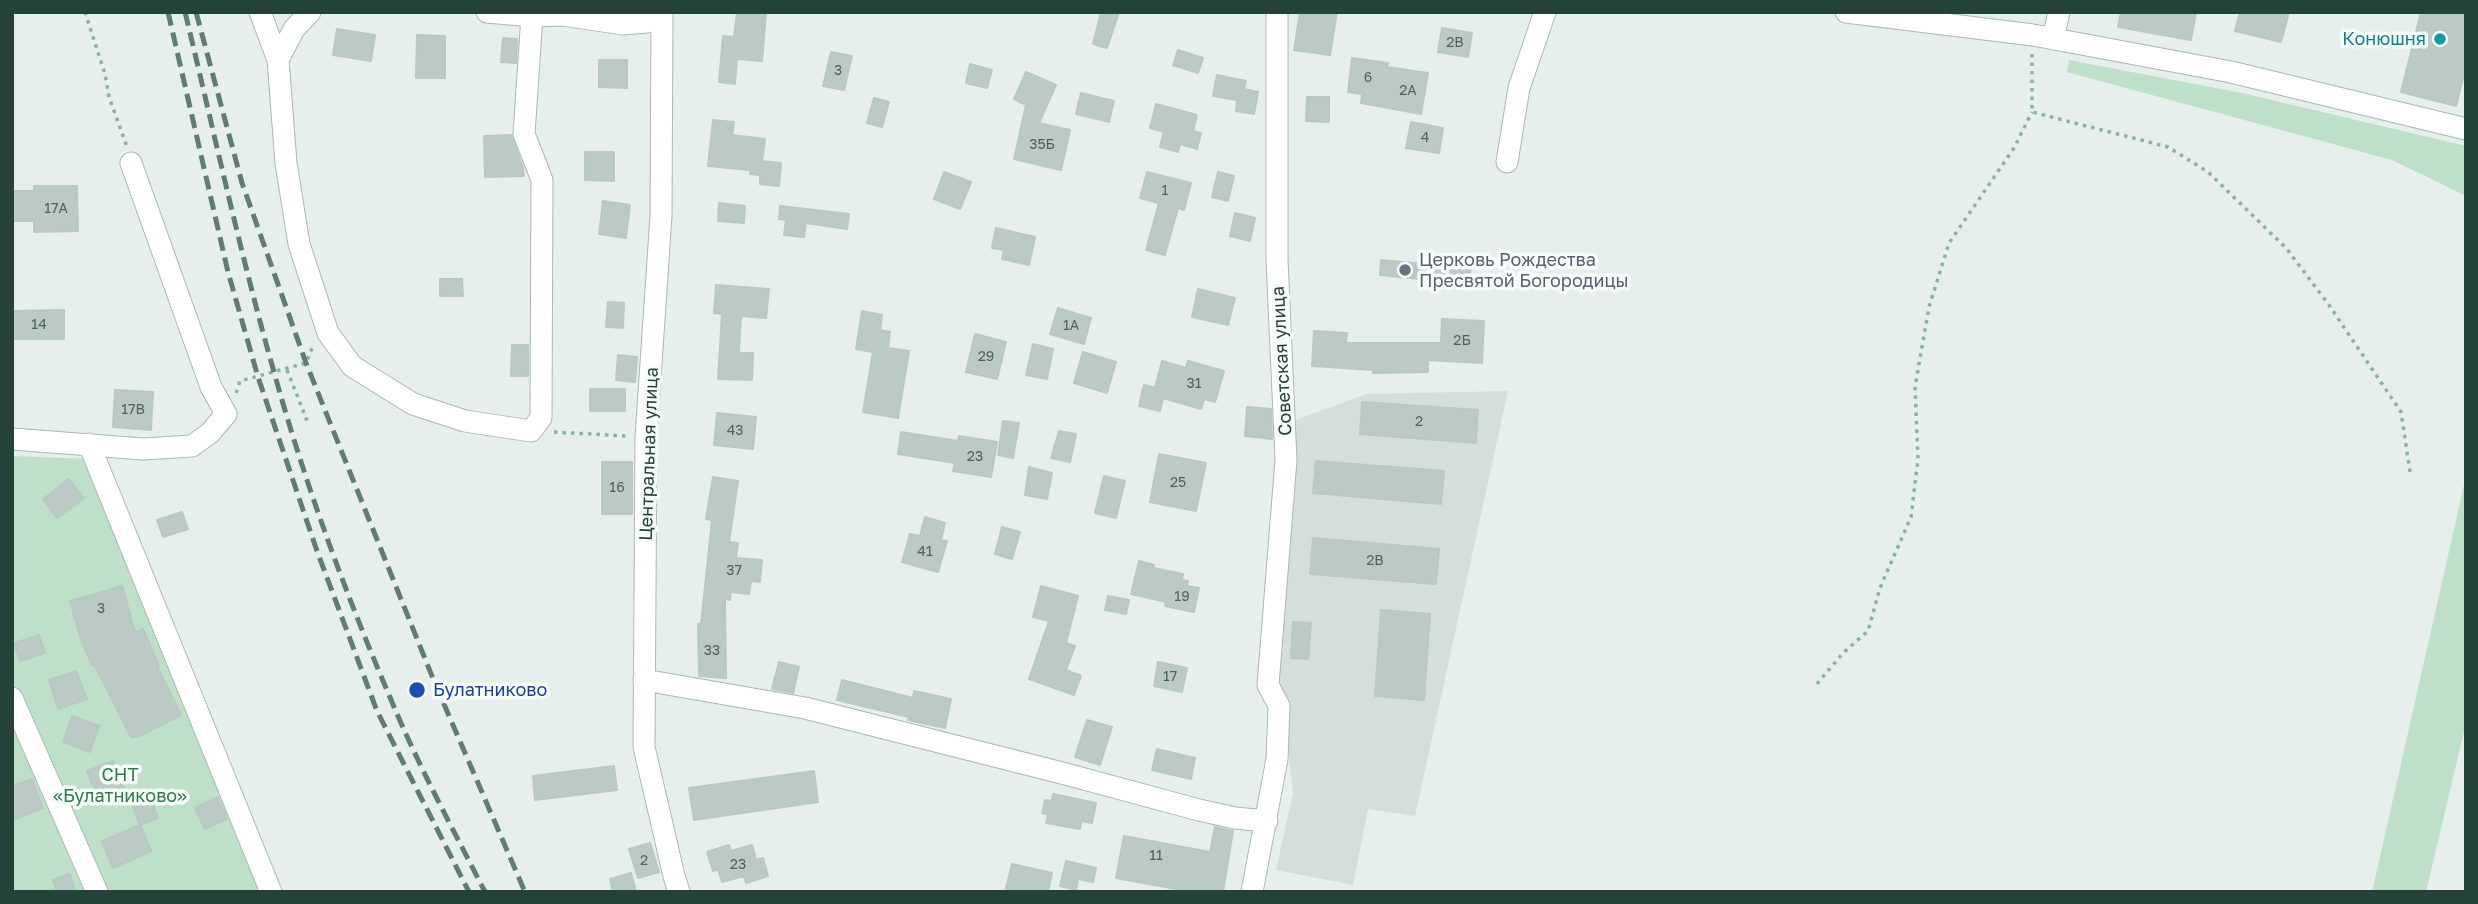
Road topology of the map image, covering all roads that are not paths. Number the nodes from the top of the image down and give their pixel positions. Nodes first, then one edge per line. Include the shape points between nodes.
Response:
1 (260, 12) edge
2 (310, 12) edge
3 (486, 12) edge
4 (1278, 12) edge
5 (1545, 12) edge
6 (1846, 12) edge
7 (2059, 12) edge
8 (563, 13) edge
9 (662, 13) edge
10 (532, 16) junction
11 (2043, 37) junction
12 (278, 60) junction
13 (2466, 129) edge
14 (1507, 162) dead end
15 (131, 163) road end
16 (12, 439) edge
17 (89, 444) junction
18 (644, 680) junction
19 (12, 698) edge
20 (1267, 821) junction
21 (97, 892) edge
22 (271, 892) edge
23 (679, 892) edge
24 (1252, 892) edge

1 - 12 street
2 - 12 street via 294,29
3 - 10 street
4 - 20 street, Советская улица via 1277,260 1286,460 1268,684 1279,706 1277,759
5 - 14 street via 1519,88
6 - 11 street
7 - 11 street
8 - 9 street via 623,24 647,22
8 - 10 street
9 - 18 street, Центральная улица via 661,216 646,437
10 - 12 street via 524,134 542,180 541,418 531,431 466,421 413,404 352,366 328,333 299,244 286,163
11 - 13 street via 2231,72
15 - 17 street via 211,387 226,414 192,446 143,449
16 - 17 street
17 - 22 street
18 - 20 street via 805,708 1199,810
18 - 23 street, Центральная улица via 644,747
19 - 21 street
20 - 24 street, Советская улица

